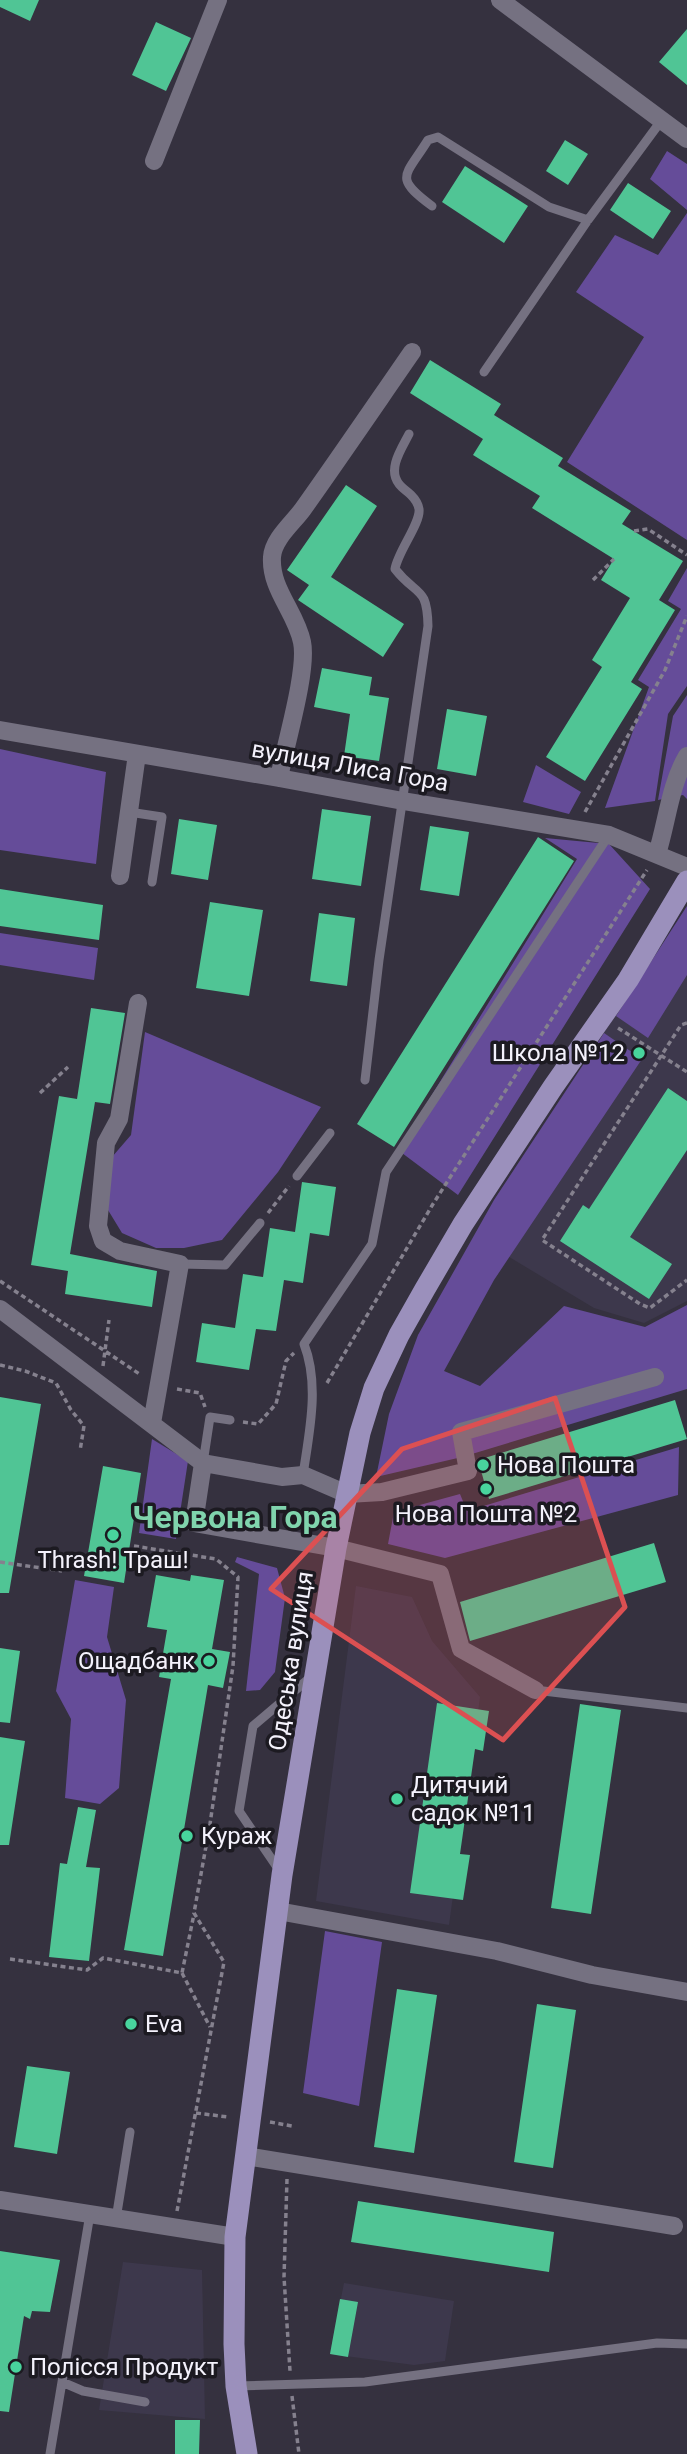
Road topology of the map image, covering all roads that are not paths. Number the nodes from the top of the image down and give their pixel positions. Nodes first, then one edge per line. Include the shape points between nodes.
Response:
1 (218, 0) edge
2 (500, 0) edge
3 (661, 121) junction
4 (687, 138) edge
5 (153, 161) dead end
6 (432, 206) dead end
7 (588, 220) junction
8 (412, 352) dead end
9 (484, 372) dead end
10 (409, 433) dead end
11 (0, 730) edge
12 (137, 754) junction
13 (687, 756) edge
14 (279, 778) junction
15 (403, 802) junction
16 (128, 812) junction
17 (609, 835) junction
18 (657, 854) junction
19 (687, 867) edge
20 (120, 876) dead end
21 (687, 881) edge
22 (152, 882) dead end
23 (138, 1003) dead end
24 (365, 1080) dead end
25 (330, 1133) dead end
26 (297, 1176) road end
27 (260, 1223) road end
28 (180, 1264) junction
29 (0, 1309) edge
30 (654, 1377) dead end
31 (230, 1420) road end
32 (152, 1423) junction
33 (203, 1463) junction
34 (303, 1475) junction
35 (347, 1494) junction
36 (336, 1548) junction
37 (316, 1673) junction
38 (535, 1690) joint
39 (687, 1708) edge
40 (282, 1875) junction
41 (278, 1910) junction
42 (687, 1992) edge
43 (130, 2132) dead end
44 (245, 2156) junction
45 (0, 2200) edge
46 (90, 2214) junction
47 (116, 2219) junction
48 (674, 2226) dead end
49 (235, 2237) junction
50 (687, 2344) edge
51 (62, 2382) junction
52 (236, 2386) junction
53 (145, 2402) dead end
54 (50, 2454) edge
55 (247, 2454) edge

1 - 5 street
2 - 3 street
3 - 4 street
3 - 7 lane
6 - 7 lane via 412,191 406,174 428,140 438,137 549,207
7 - 9 lane
8 - 14 street via 271,556 278,587 302,642 303,665
10 - 15 lane via 394,465 395,474 398,484 416,500 419,516 396,558 395,569 428,604 428,626
11 - 12 street, вулиця Лиса Гора
12 - 14 street, вулиця Лиса Гора
12 - 16 street
13 - 18 street via 678,771
14 - 15 street, вулиця Лиса Гора
15 - 17 street, вулиця Лиса Гора
15 - 24 lane
16 - 20 street
16 - 22 lane via 162,817
17 - 18 street, вулиця Лиса Гора
17 - 34 lane via 386,1172 372,1244 303,1344 310,1360 312,1409
18 - 19 street, вулиця Лиса Гора
21 - 35 main road, Одеська вулиця via 628,980 463,1224 399,1335 374,1388
23 - 28 street via 119,1119 106,1143 98,1226 103,1241 120,1251
25 - 26 lane
27 - 28 lane via 225,1265
28 - 32 street
29 - 32 street
30 - 35 street via 461,1432 468,1472 382,1492
31 - 33 lane via 210,1417
32 - 33 street
33 - 34 street via 282,1477
33 - 36 street via 194,1523
34 - 35 street
35 - 36 main road, Одеська вулиця
36 - 37 main road, Одеська вулиця
36 - 38 street via 440,1574 461,1649
37 - 40 main road, Одеська вулиця
37 - 40 lane via 253,1726 239,1811
38 - 39 lane
40 - 41 main road, Одеська вулиця
41 - 42 street
41 - 44 main road, Одеська вулиця
43 - 47 lane
44 - 48 street
44 - 49 main road, Одеська вулиця
45 - 46 street
46 - 47 street
46 - 51 lane
47 - 49 street
49 - 52 main road, Одеська вулиця
50 - 52 lane via 657,2343 365,2382
51 - 53 lane via 83,2391
51 - 54 lane
52 - 55 main road, Одеська вулиця

